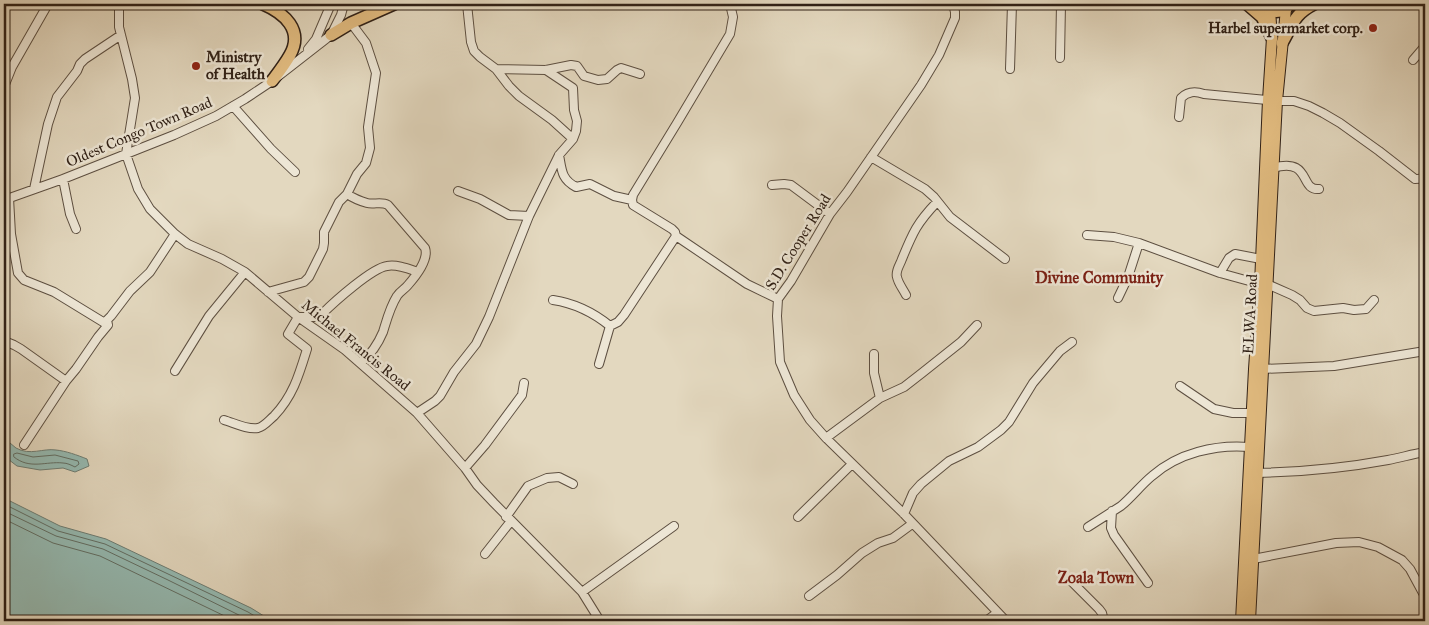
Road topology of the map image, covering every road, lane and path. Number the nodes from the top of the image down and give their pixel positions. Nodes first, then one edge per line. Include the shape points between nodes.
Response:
1 (48, 4) edge
2 (119, 4) edge
3 (263, 4) edge
4 (331, 4) edge
5 (344, 4) edge
6 (394, 4) edge
7 (467, 4) edge
8 (730, 4) edge
9 (953, 4) edge
10 (1012, 4) edge
11 (1061, 4) edge
12 (1247, 4) edge
13 (1314, 4) edge
14 (1288, 6) edge
15 (1266, 7) edge
16 (351, 23) junction
17 (121, 35) junction
18 (332, 35) junction
19 (1277, 41) junction
20 (1425, 46) edge
21 (303, 57) junction
22 (1060, 58) dead end
23 (1413, 60) dead end
24 (1010, 69) dead end
25 (496, 70) junction
26 (546, 70) junction
27 (640, 74) dead end
28 (272, 81) junction
29 (4, 87) edge
30 (1272, 101) junction
31 (233, 106) junction
32 (1178, 117) dead end
33 (573, 139) junction
34 (126, 154) junction
35 (559, 154) junction
36 (871, 157) junction
37 (1273, 168) junction
38 (295, 172) dead end
39 (1425, 175) edge
40 (62, 179) junction
41 (772, 185) dead end
42 (34, 189) junction
43 (1319, 189) dead end
44 (458, 191) dead end
45 (347, 194) junction
46 (6, 199) edge
47 (632, 200) junction
48 (937, 202) junction
49 (830, 214) junction
50 (529, 216) junction
51 (76, 229) dead end
52 (175, 234) junction
53 (1087, 235) dead end
54 (676, 236) junction
55 (1140, 243) junction
56 (1262, 258) junction
57 (1005, 259) dead end
58 (245, 272) junction
59 (418, 272) junction
60 (1220, 273) junction
61 (1264, 284) junction
62 (268, 292) junction
63 (906, 295) dead end
64 (1118, 298) dead end
65 (778, 299) junction
66 (553, 300) dead end
67 (1374, 300) dead end
68 (298, 317) junction
69 (108, 325) junction
70 (977, 325) dead end
71 (610, 326) junction
72 (4, 342) edge
73 (1072, 342) dead end
74 (1425, 351) edge
75 (874, 354) dead end
76 (361, 363) junction
77 (599, 364) dead end
78 (1262, 369) junction
79 (175, 372) dead end
80 (66, 381) junction
81 (524, 382) dead end
82 (1180, 386) dead end
83 (880, 398) junction
84 (417, 413) junction
85 (1252, 413) junction
86 (224, 420) dead end
87 (826, 438) junction
88 (24, 445) dead end
89 (1250, 447) junction
90 (1425, 452) edge
91 (852, 464) junction
92 (465, 468) junction
93 (1257, 473) junction
94 (573, 484) dead end
95 (1112, 512) junction
96 (904, 514) junction
97 (798, 517) dead end
98 (509, 519) junction
99 (912, 524) junction
100 (674, 526) dead end
101 (1088, 527) dead end
102 (485, 554) dead end
103 (1249, 560) junction
104 (1148, 583) dead end
105 (1073, 584) dead end
106 (582, 592) junction
107 (1423, 593) dead end
108 (809, 596) dead end
109 (998, 612) junction
110 (600, 621) edge
111 (986, 621) edge
112 (1006, 621) edge
113 (1104, 621) edge
114 (1241, 621) edge
115 (1250, 621) edge

1 - 29 street
2 - 17 street
3 - 28 highway via 286,17 292,26 294,41 291,54
4 - 21 street via 316,39
5 - 18 street
6 - 16 highway
7 - 25 street via 474,51
8 - 47 street via 733,16 730,34
9 - 36 street, S.D. Cooper Road via 955,18 939,56
10 - 24 street
11 - 22 street
12 - 19 highway via 1262,17
13 - 19 highway via 1297,16
14 - 15 highway via 1278,12
14 - 19 main road, ELWA Road
15 - 19 main road, ELWA Road
16 - 18 highway
16 - 45 street via 366,43 376,73 368,126 370,148 366,163
17 - 34 street via 134,98
17 - 42 street via 80,64 57,97
18 - 21 street, Oldest Congo Town Road
19 - 30 main road, ELWA Road
20 - 23 street
21 - 28 street, Oldest Congo Town Road
25 - 26 street
25 - 33 street via 519,96
26 - 27 street via 577,66 584,76 598,80 607,79 620,68
26 - 33 street via 573,88 578,121
28 - 31 street, Oldest Congo Town Road
30 - 32 street via 1191,92 1181,98
30 - 37 main road, ELWA Road
30 - 39 street via 1294,101 1309,106 1379,150 1415,179
30 - 56 main road, ELWA Road
31 - 34 street, Oldest Congo Town Road
31 - 38 street
33 - 35 street
34 - 40 street, Oldest Congo Town Road
34 - 52 street, Michael Francis Road via 138,189 150,209
35 - 47 street via 568,183 576,187 590,184 614,196
35 - 50 street
36 - 48 street via 925,190
36 - 49 street, S.D. Cooper Road
37 - 43 street via 1282,165 1294,167 1301,171 1310,188
37 - 61 main road, ELWA Road
40 - 42 street, Oldest Congo Town Road
40 - 51 street
41 - 49 street via 791,185
42 - 46 street, Oldest Congo Town Road
44 - 50 street via 509,214
45 - 59 street via 368,203 388,205 427,252
45 - 62 street via 339,202 324,232 324,243 309,277 304,282
46 - 69 street via 18,273 24,280 54,292
47 - 54 street via 633,205 672,229
48 - 57 street via 950,217
48 - 63 street via 917,225 897,271
49 - 65 street, S.D. Cooper Road
50 - 84 street via 476,344 440,396
52 - 58 street, Michael Francis Road via 188,244
52 - 69 street via 150,272 107,320
53 - 55 street
54 - 65 street via 747,284
54 - 71 street via 624,315
55 - 60 street
55 - 64 street
56 - 60 street via 1234,254
56 - 61 main road, ELWA Road
58 - 62 street, Michael Francis Road
58 - 79 street via 209,316
59 - 68 street via 388,265 368,275 322,314
59 - 76 street via 399,293 382,334 370,355
60 - 61 street
61 - 67 street via 1292,295 1314,311 1366,309
61 - 78 main road, ELWA Road
61 - 85 main road, ELWA Road
62 - 68 street, Michael Francis Road
65 - 87 street, S.D. Cooper Road via 780,362 794,395
66 - 71 street via 586,311
68 - 76 street, Michael Francis Road
68 - 86 street via 288,334 307,349 292,393 285,403 260,428
69 - 80 street
70 - 83 street via 961,342 904,387
71 - 77 street
72 - 80 street via 21,349
73 - 96 street via 1060,351 1034,382 1009,422 978,447 949,461 921,484 913,493
74 - 78 street via 1334,366
75 - 83 street via 874,374
76 - 84 street, Michael Francis Road
78 - 93 main road, ELWA Road
80 - 88 street
81 - 92 street via 522,395
82 - 85 street via 1214,409
83 - 87 street
84 - 92 street, Michael Francis Road
85 - 89 main road, ELWA Road
87 - 91 street, S.D. Cooper Road
89 - 95 street via 1216,448 1190,454 1165,466
89 - 103 main road, ELWA Road
90 - 93 street via 1388,460
91 - 96 street, S.D. Cooper Road
91 - 97 street
92 - 98 street, Michael Francis Road
93 - 103 main road, ELWA Road
94 - 98 street via 559,477 528,486
95 - 101 street
95 - 104 street via 1114,535
96 - 99 street, S.D. Cooper Road
98 - 102 street
98 - 106 street, Michael Francis Road
99 - 108 street via 893,538 862,553
99 - 109 street, S.D. Cooper Road
100 - 106 street
103 - 107 street via 1336,543 1359,542 1378,547 1402,560
103 - 114 main road, ELWA Road
103 - 115 main road, ELWA Road
105 - 113 street via 1099,609
106 - 110 street, Michael Francis Road
109 - 111 street
109 - 112 street, S.D. Cooper Road

